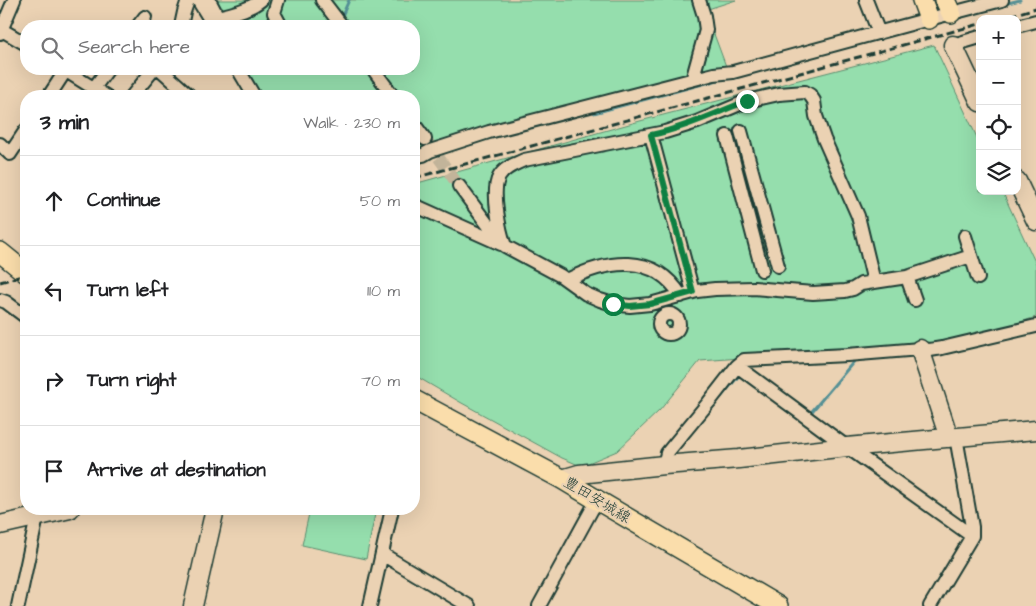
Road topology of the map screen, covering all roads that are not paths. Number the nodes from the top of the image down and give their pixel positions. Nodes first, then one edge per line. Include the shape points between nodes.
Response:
1 (14, 0) edge
2 (188, 0) edge
3 (198, 0) edge
4 (209, 0) edge
5 (262, 0) edge
6 (278, 0) edge
7 (322, 0) edge
8 (699, 0) edge
9 (866, 0) edge
10 (922, 0) edge
11 (1002, 0) edge
12 (948, 7) edge
13 (929, 19) junction
14 (182, 20) edge
15 (210, 20) edge
16 (278, 20) edge
17 (337, 20) edge
18 (1036, 21) edge
19 (1021, 25) edge
20 (1, 31) edge
21 (879, 33) junction
22 (976, 38) edge
23 (20, 41) edge
24 (953, 45) joint
25 (62, 75) edge
26 (73, 75) edge
27 (104, 75) edge
28 (149, 75) edge
29 (167, 75) edge
30 (242, 75) edge
31 (377, 75) edge
32 (693, 77) dead end
33 (94, 88) junction
34 (53, 90) edge
35 (97, 90) edge
36 (137, 90) edge
37 (183, 90) edge
38 (250, 90) edge
39 (389, 90) edge
40 (976, 94) edge
41 (741, 131) dead end
42 (420, 132) edge
43 (651, 135) junction
44 (727, 136) dead end
45 (20, 139) edge
46 (425, 139) tunnel mouth
47 (0, 144) edge
48 (420, 156) edge
49 (459, 186) tunnel mouth
50 (1021, 189) edge
51 (420, 207) edge
52 (1036, 220) edge
53 (964, 236) dead end
54 (505, 246) junction
55 (0, 252) edge
56 (971, 256) junction
57 (778, 266) dead end
58 (20, 268) edge
59 (762, 270) dead end
60 (907, 277) junction
61 (978, 278) dead end
62 (567, 280) junction
63 (874, 282) junction
64 (687, 294) junction
65 (0, 300) edge
66 (915, 300) dead end
67 (20, 312) edge
68 (1036, 326) edge
69 (923, 347) junction
70 (737, 366) junction
71 (420, 407) edge
72 (1036, 430) edge
73 (953, 437) junction
74 (847, 447) junction
75 (664, 465) junction
76 (562, 479) junction
77 (596, 500) junction
78 (45, 515) edge
79 (215, 515) edge
80 (391, 515) edge
81 (37, 517) junction
82 (0, 526) edge
83 (972, 536) junction
84 (382, 554) junction
85 (18, 606) edge
86 (193, 606) edge
87 (370, 606) edge
88 (469, 606) edge
89 (539, 606) edge
90 (778, 606) edge
91 (930, 606) edge

1 - 20 street
2 - 14 street
3 - 15 street
4 - 5 street via 218,17 244,10
6 - 16 street via 274,13
7 - 17 street
8 - 32 street via 706,30
9 - 21 street
10 - 13 main road
11 - 12 street
12 - 13 street
13 - 21 street
18 - 19 street
20 - 23 street
21 - 48 street via 489,132
22 - 24 street
24 - 40 street
25 - 34 street
26 - 33 street
27 - 33 street
28 - 36 street
29 - 37 street
30 - 38 street
31 - 39 street
33 - 35 street
41 - 57 street
42 - 46 street
43 - 54 street via 524,160 504,171 499,177 496,194
43 - 63 street via 763,97 800,92 810,95 824,139 858,216
43 - 64 street
44 - 59 street
45 - 47 street via 10,154
49 - 54 street
50 - 52 street
51 - 54 street
53 - 56 street
54 - 62 street
55 - 58 main road
56 - 60 street
56 - 61 street
60 - 63 street
60 - 66 street
62 - 64 street via 600,300 630,306
62 - 64 street via 599,268 633,264 659,274
63 - 64 street via 845,291 813,293 753,288
65 - 67 street
68 - 69 street via 958,345
69 - 70 street via 744,360
69 - 73 street
70 - 74 street
70 - 75 street via 667,453
71 - 76 main road, 豊田安城線
72 - 73 street
73 - 74 street
73 - 83 street
74 - 75 street
74 - 83 street
75 - 76 street via 579,474
76 - 77 main road, 豊田安城線
77 - 89 street
77 - 90 main road, 豊田安城線
78 - 81 street
79 - 86 street
80 - 84 street
81 - 82 street
81 - 85 street
83 - 91 street
84 - 87 street
84 - 88 street

